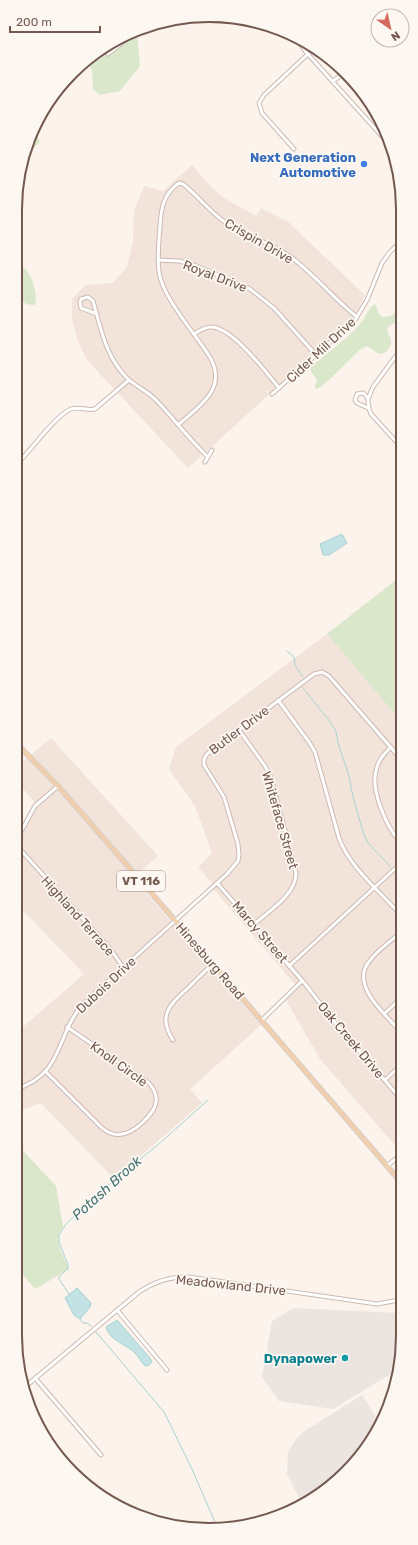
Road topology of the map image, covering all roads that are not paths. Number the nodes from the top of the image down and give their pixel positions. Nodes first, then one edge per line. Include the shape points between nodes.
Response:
1 (121, 44) edge
2 (304, 48) edge
3 (108, 54) dead end
4 (308, 54) junction
5 (340, 76) edge
6 (333, 81) junction
7 (381, 135) edge
8 (294, 149) dead end
9 (396, 246) edge
10 (158, 260) junction
11 (97, 314) junction
12 (357, 317) junction
13 (194, 334) junction
14 (316, 355) junction
15 (396, 356) edge
16 (129, 380) junction
17 (279, 388) junction
18 (272, 394) dead end
19 (368, 399) junction
20 (368, 408) junction
21 (178, 425) junction
22 (396, 442) edge
23 (212, 450) dead end
24 (207, 456) junction
25 (22, 458) edge
26 (205, 462) dead end
27 (278, 700) junction
28 (239, 730) junction
29 (391, 747) junction
30 (22, 749) edge
31 (396, 753) edge
32 (58, 786) junction
33 (22, 830) edge
34 (396, 837) edge
35 (22, 852) edge
36 (396, 868) edge
37 (217, 883) junction
38 (375, 887) junction
39 (396, 910) edge
40 (175, 920) junction
41 (253, 925) junction
42 (396, 937) edge
43 (213, 964) junction
44 (289, 966) junction
45 (124, 967) junction
46 (302, 981) junction
47 (396, 1003) edge
48 (385, 1013) junction
49 (262, 1020) junction
50 (396, 1026) edge
51 (67, 1027) junction
52 (173, 1040) dead end
53 (396, 1070) edge
54 (45, 1071) junction
55 (385, 1080) junction
56 (22, 1086) edge
57 (396, 1093) edge
58 (396, 1158) edge
59 (387, 1166) junction
60 (396, 1176) edge
61 (396, 1301) edge
62 (117, 1310) junction
63 (166, 1370) dead end
64 (35, 1378) junction
65 (28, 1384) edge
66 (101, 1455) dead end

1 - 3 street
2 - 4 street
4 - 6 street
4 - 8 street via 263,97 259,104 262,113
5 - 6 street
6 - 7 street
9 - 12 street, Cider Mill Drive via 382,263
10 - 12 street, Crispin Drive via 162,208 170,191 178,183 184,184 208,209 227,223 292,258
10 - 13 street via 163,286
10 - 14 street, Royal Drive via 194,265 250,289 274,308
11 - 11 street via 91,299 86,296 81,299 81,308
11 - 16 street via 111,356
12 - 14 street, Cider Mill Drive
13 - 17 street via 209,327 226,332 243,346
13 - 21 street via 212,362 216,373 215,384 207,399
14 - 17 street, Cider Mill Drive
15 - 19 street
16 - 21 street via 156,400
16 - 25 street via 95,409 77,408 67,411
17 - 18 street, Cider Mill Drive
19 - 20 street
19 - 20 street via 361,393 357,394 355,400 359,405
20 - 22 street
21 - 24 street
23 - 24 street
24 - 26 street
27 - 28 street, Butler Drive
27 - 29 street, Butler Drive via 314,674 324,672
27 - 38 street via 314,752 344,850
28 - 37 street, Butler Drive via 207,754 204,762 205,768 224,796 239,848 236,864
28 - 41 street, Whiteface Street via 271,778 296,873 290,892
29 - 31 street, Butler Drive
29 - 34 street via 378,764 375,781 385,818
30 - 32 main road, Hinesburg Road / VT 116
32 - 33 street via 34,808
32 - 40 main road, Hinesburg Road / VT 116
35 - 45 street, Highland Terrace
36 - 38 street
37 - 40 street, Butler Drive
37 - 41 street, Marcy Street
38 - 39 street
38 - 44 street
40 - 43 main road, Hinesburg Road / VT 116
40 - 45 street, Dubois Drive
41 - 44 street, Marcy Street
42 - 48 street via 371,960 364,972 367,991
43 - 49 main road, Hinesburg Road / VT 116
43 - 52 street via 168,1010 166,1024
44 - 46 street, Marcy Street
45 - 51 street, Dubois Drive via 84,1003
46 - 49 street
46 - 55 street, Oak Creek Drive
47 - 48 street
48 - 50 street
49 - 59 main road, Hinesburg Road / VT 116
51 - 54 street, Dubois Drive via 57,1055
51 - 54 street, Knoll Circle via 149,1084 156,1097 153,1111 131,1132 122,1135 110,1134
53 - 55 street
54 - 56 street, Dubois Drive
55 - 57 street, Oak Creek Drive
58 - 59 street
59 - 60 main road, Hinesburg Road / VT 116
61 - 62 street, Meadowland Drive via 377,1304 181,1277 164,1279 150,1285
62 - 63 street
62 - 64 street, Meadowland Drive
64 - 65 street, Meadowland Drive
64 - 66 street

